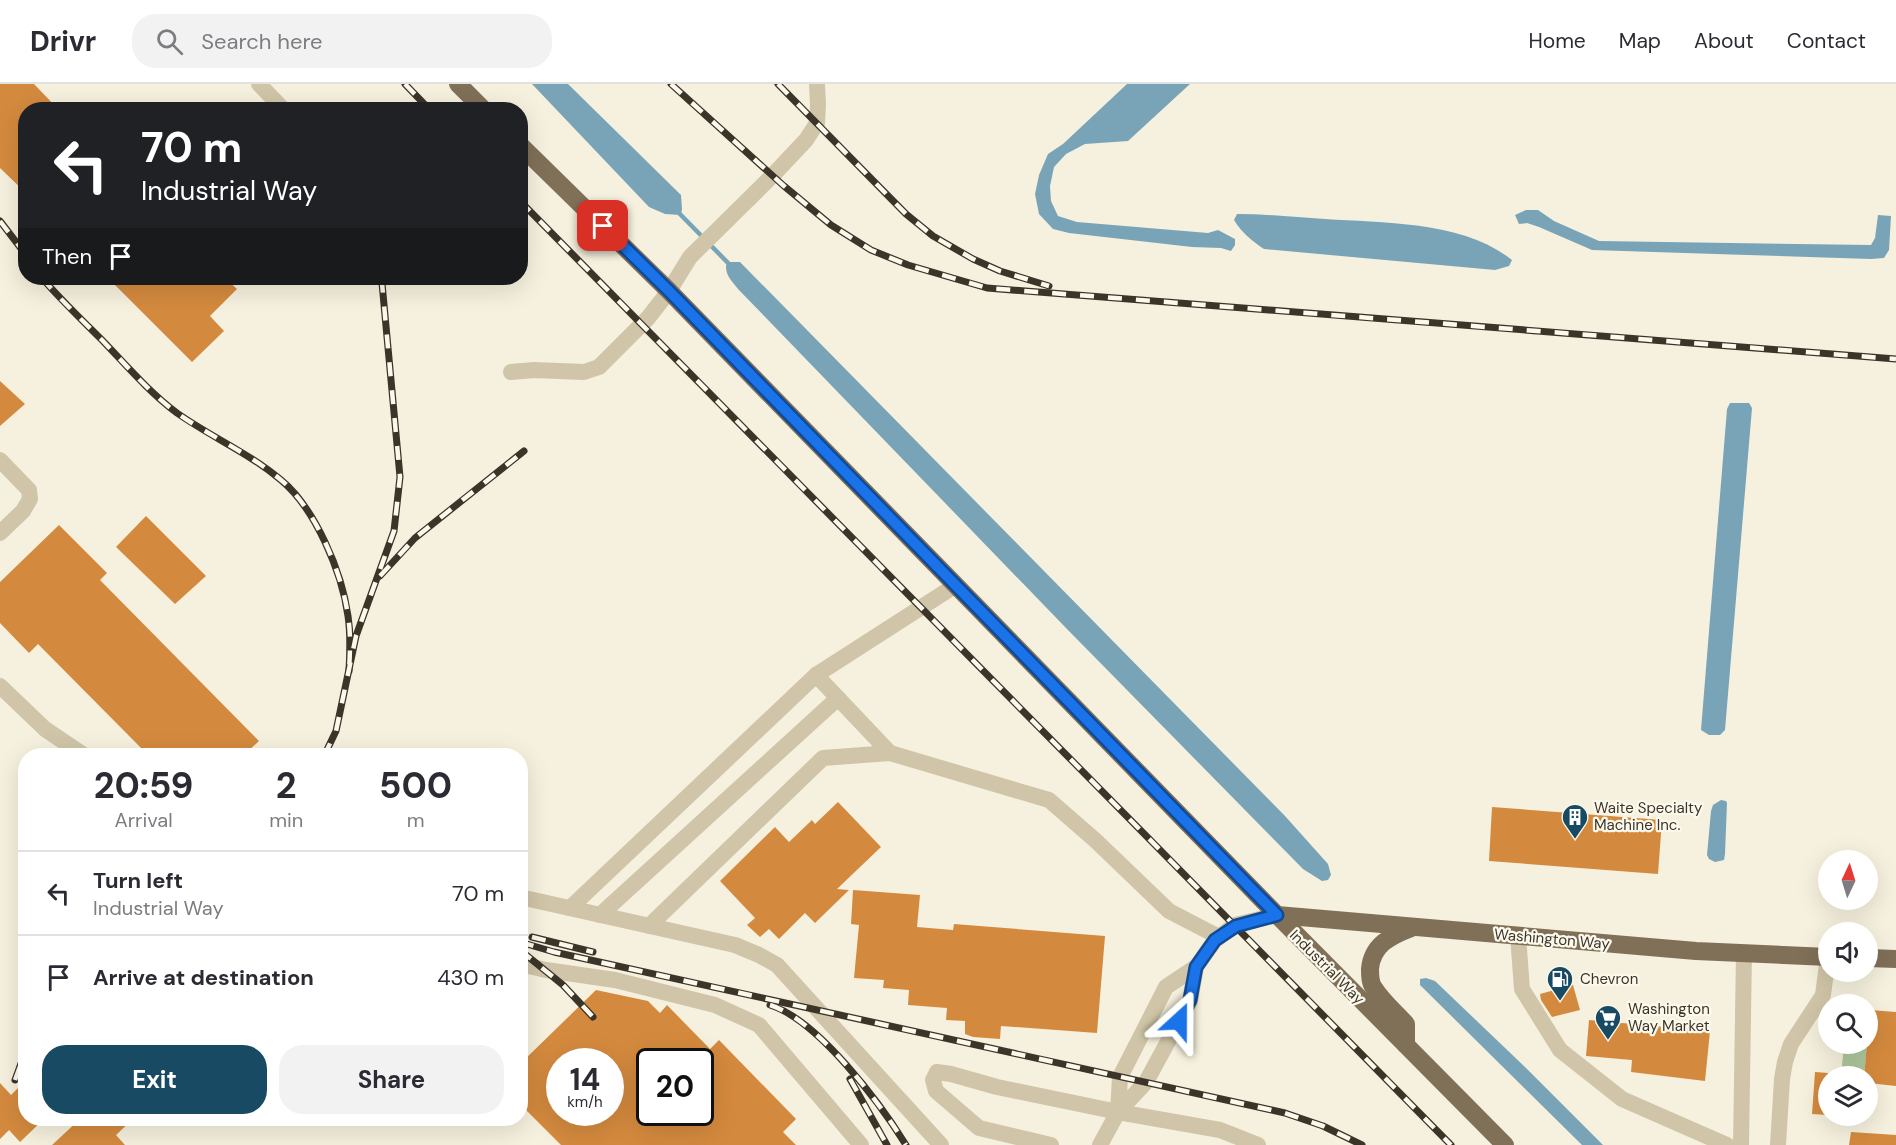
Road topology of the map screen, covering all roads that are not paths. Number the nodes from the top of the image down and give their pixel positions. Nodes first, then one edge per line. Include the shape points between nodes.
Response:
1 (259, 84) edge
2 (458, 84) edge
3 (817, 84) edge
4 (277, 102) edge
5 (476, 102) edge
6 (528, 153) edge
7 (669, 291) junction
8 (511, 372) dead end
9 (0, 460) edge
10 (0, 533) edge
11 (956, 585) junction
12 (816, 675) junction
13 (0, 686) edge
14 (838, 698) junction
15 (73, 748) edge
16 (890, 753) junction
17 (528, 899) edge
18 (570, 908) junction
19 (600, 915) junction
20 (1277, 915) junction
21 (649, 926) junction
22 (1413, 928) junction
23 (1518, 936) junction
24 (1219, 937) junction
25 (1744, 953) junction
26 (1818, 957) edge
27 (1878, 958) edge
28 (1896, 959) edge
29 (528, 966) edge
30 (1196, 967) junction
31 (1825, 982) edge
32 (1406, 1045) junction
33 (1118, 1112) junction
34 (861, 1145) edge
35 (940, 1145) edge
36 (1051, 1145) edge
37 (1100, 1145) edge
38 (1258, 1145) edge
39 (1505, 1145) edge
40 (1727, 1145) edge
41 (1741, 1145) edge
42 (1778, 1145) edge

1 - 4 lane
2 - 5 main road
3 - 7 lane via 817,123 806,140 690,257
6 - 7 main road, Industrial Way
7 - 8 lane via 599,367 584,372
7 - 11 main road, Industrial Way
9 - 10 lane via 28,490 30,499
11 - 12 lane
11 - 20 main road, Industrial Way
12 - 14 lane
12 - 18 lane
13 - 15 lane via 45,729
14 - 16 lane
14 - 19 lane
16 - 21 lane via 823,758
16 - 24 lane via 1049,800 1169,911
17 - 18 lane
18 - 19 lane
19 - 21 lane
20 - 22 main road, Washington Way
20 - 24 lane via 1236,926
20 - 32 main road, Industrial Way
21 - 35 lane via 735,945 777,965
22 - 23 main road, Washington Way
22 - 32 main road via 1383,941 1371,962 1370,974 1372,986 1406,1024
23 - 25 main road, Washington Way
23 - 40 lane via 1522,990 1560,1050 1622,1100
24 - 30 lane
25 - 26 main road, Washington Way
25 - 41 lane
27 - 28 main road
29 - 34 lane via 615,980 715,1005 759,1025
30 - 33 lane via 1190,1000 1146,1083
30 - 33 lane via 1166,987 1120,1077
31 - 42 lane via 1823,995 1791,1044 1785,1062
32 - 39 main road, Industrial Way
33 - 36 lane via 936,1072 936,1091 979,1128
33 - 37 lane
33 - 38 lane via 1220,1130

